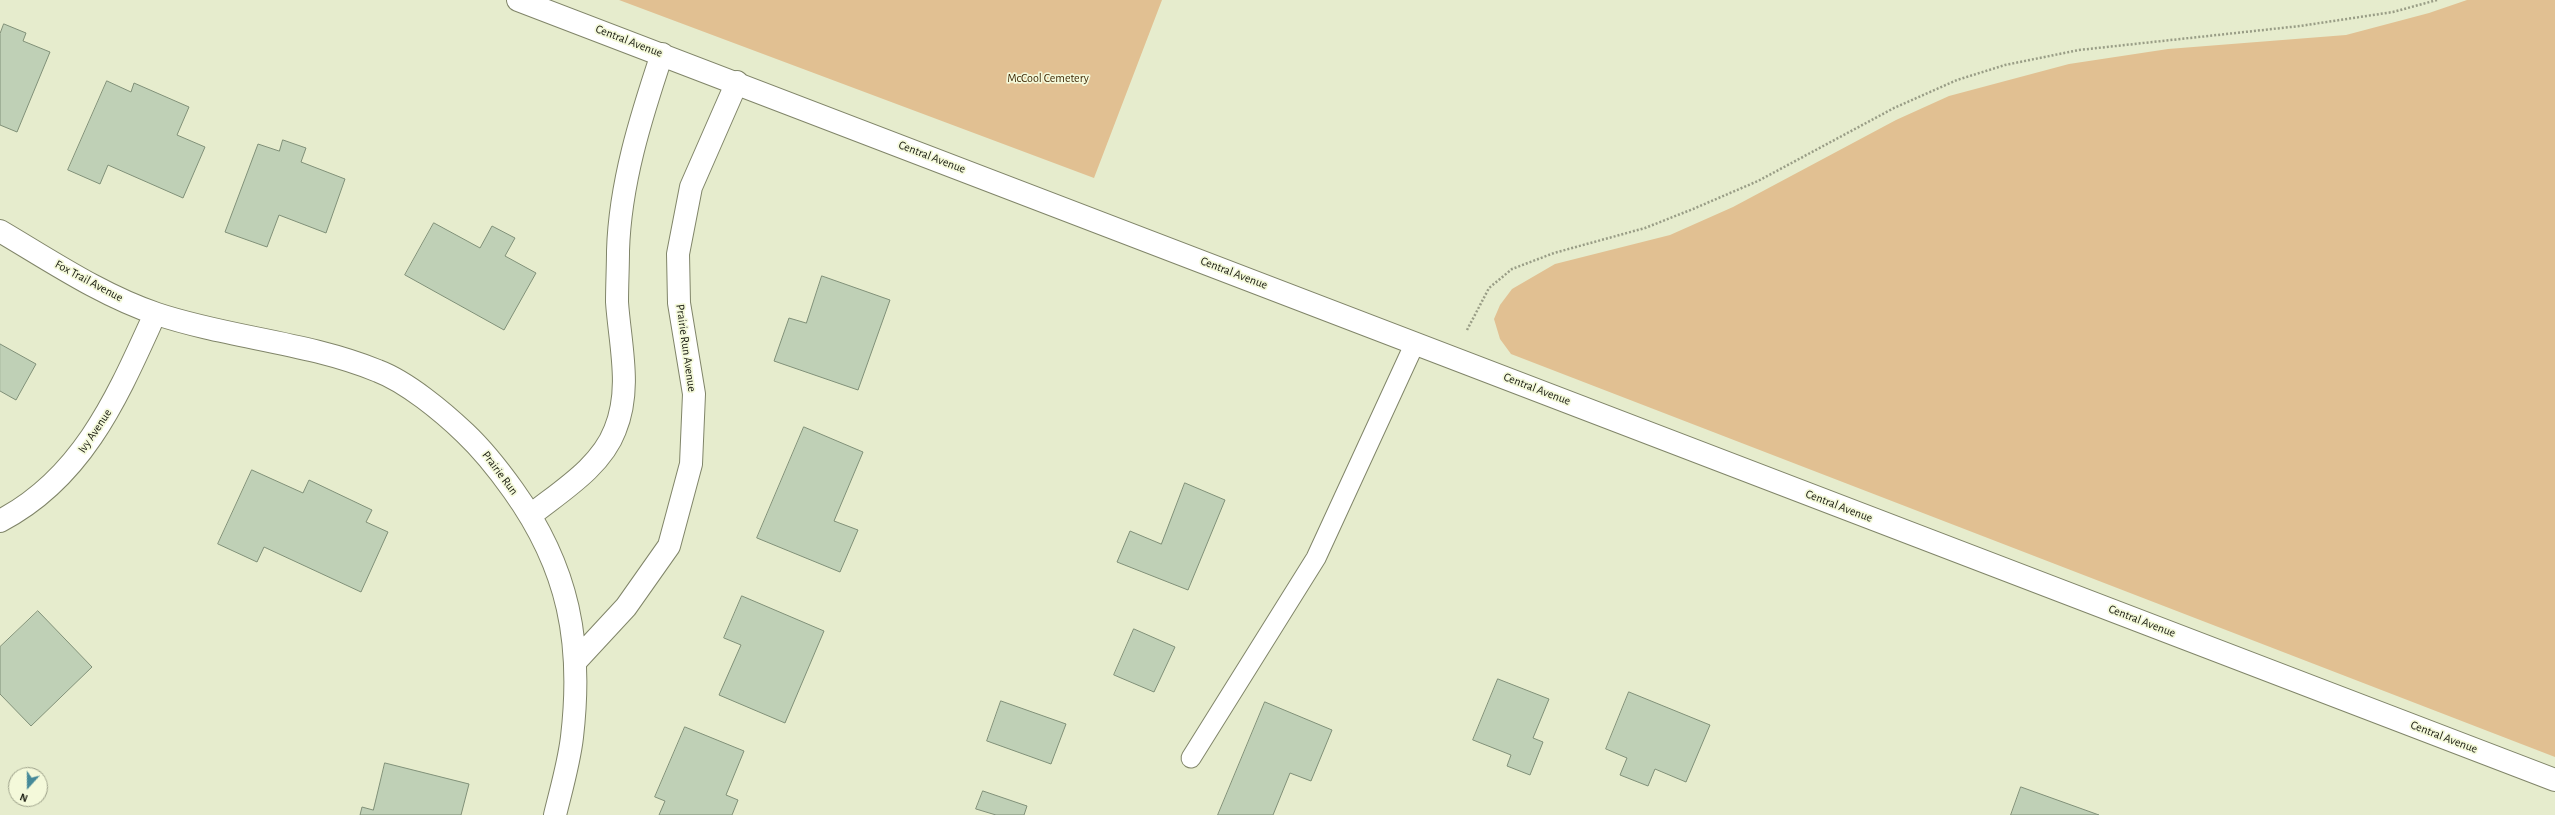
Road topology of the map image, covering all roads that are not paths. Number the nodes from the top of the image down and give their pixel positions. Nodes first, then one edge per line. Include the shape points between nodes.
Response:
1 (518, 0) edge
2 (662, 54) junction
3 (737, 82) junction
4 (0, 231) edge
5 (155, 314) junction
6 (183, 322) joint
7 (1415, 343) junction
8 (531, 515) junction
9 (0, 521) edge
10 (576, 661) junction
11 (1191, 758) dead end
12 (2555, 780) edge
13 (555, 815) edge

1 - 2 street, Central Avenue
2 - 3 street, Central Avenue
2 - 8 street via 639,121 618,248 617,301 624,364 624,402 615,431 594,465
3 - 7 street, Central Avenue
3 - 10 street, Prairie Run Avenue via 691,187 678,254 679,303 694,394 691,464 669,546 626,607
4 - 5 street, Fox Trail Avenue via 95,287
5 - 6 street, Fox Trail Avenue
5 - 9 street, Ivy Avenue via 113,404 85,448 50,487
6 - 8 street, Prairie Run via 322,352 380,371 437,407 488,454
7 - 11 lane via 1316,558
7 - 12 street, Central Avenue
8 - 10 street, Prairie Run via 547,543 567,598
10 - 13 street, Prairie Run via 572,739

